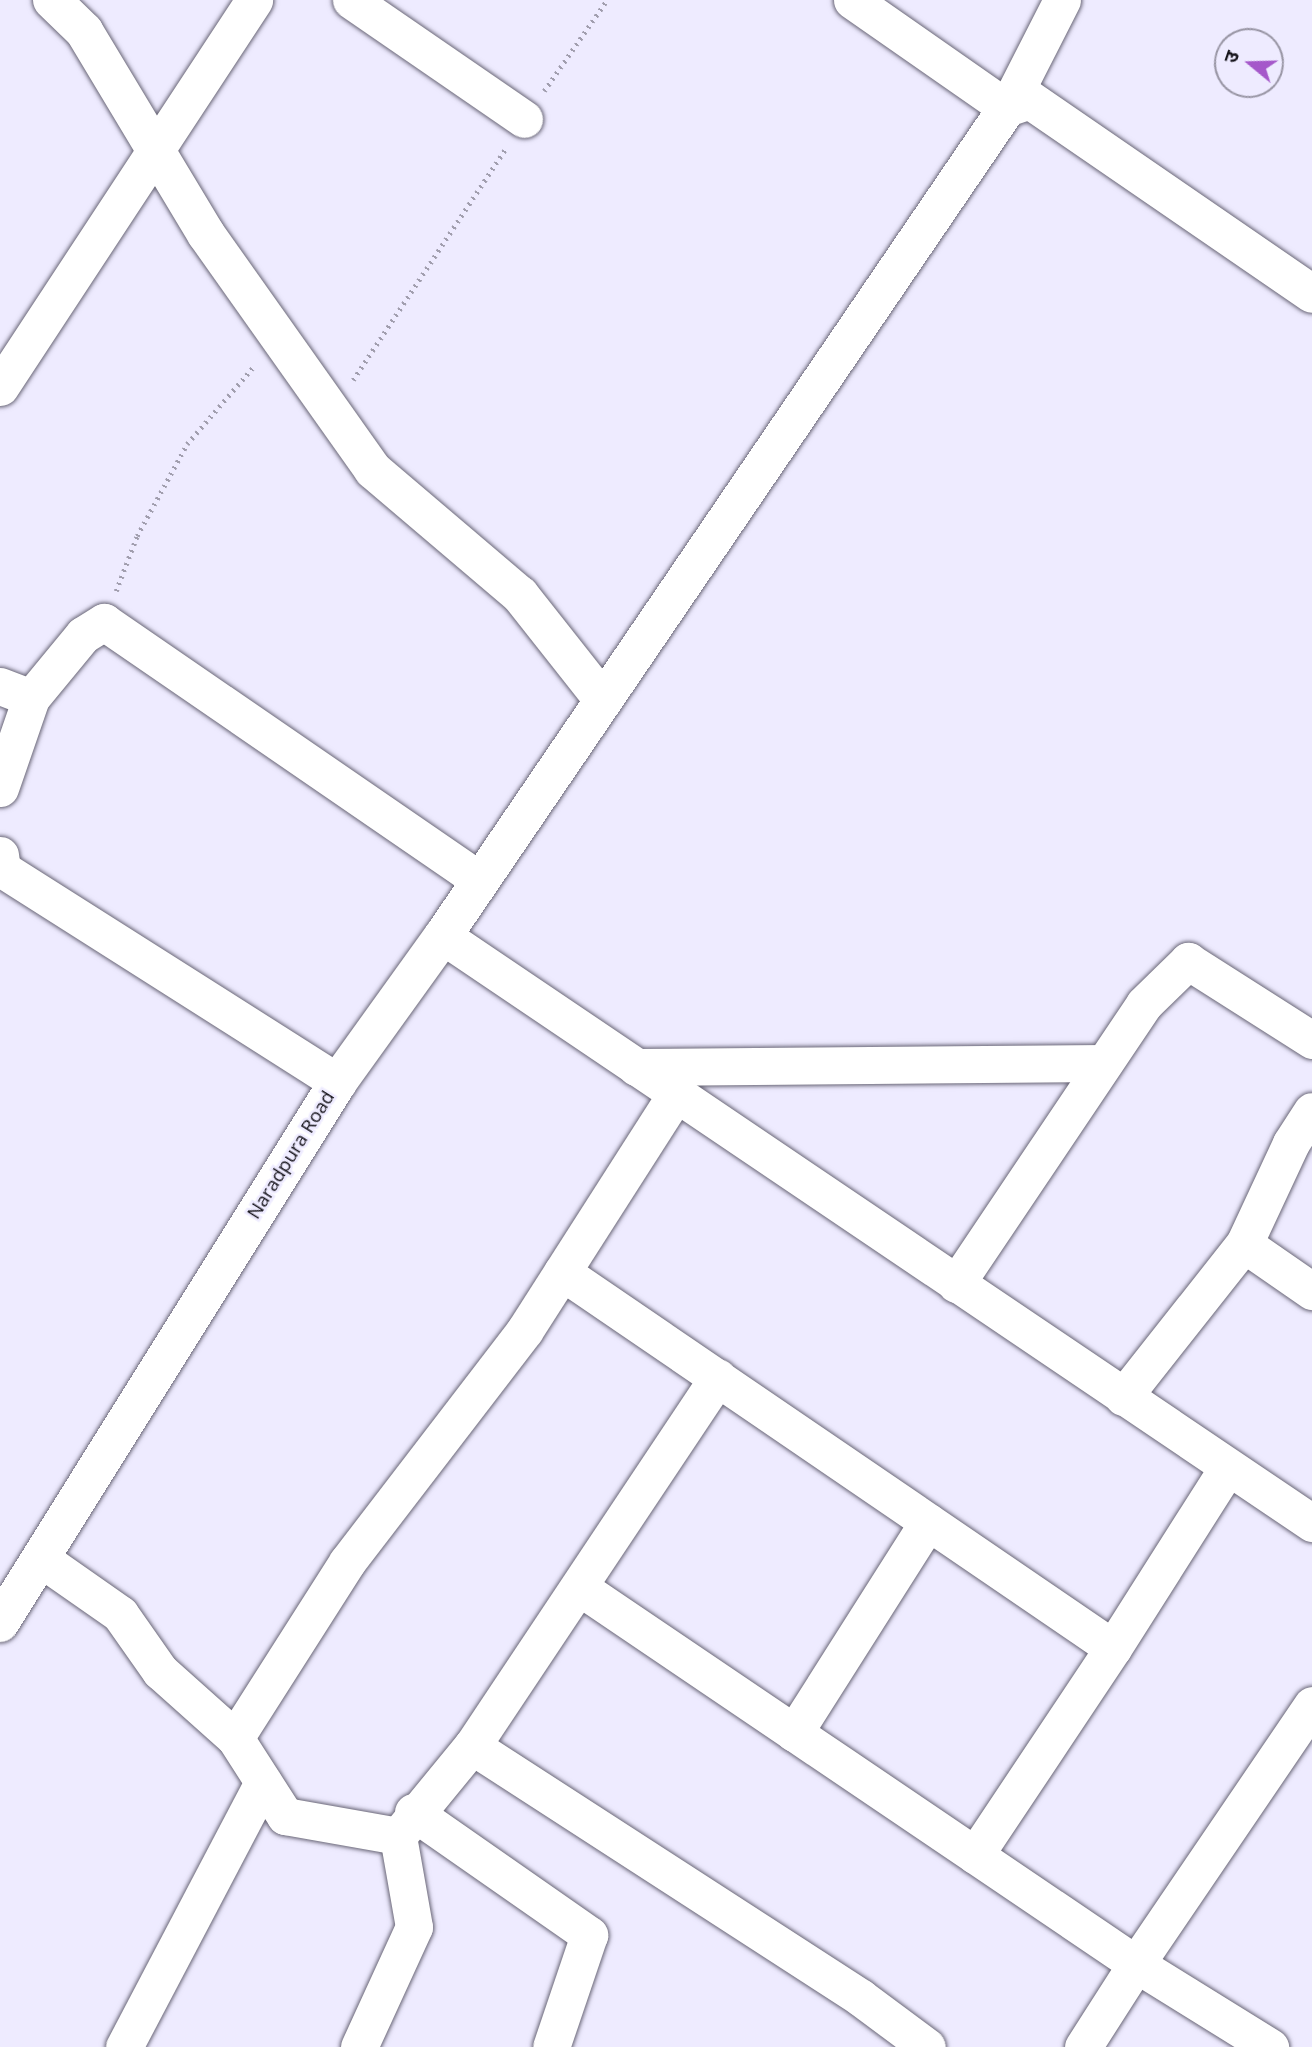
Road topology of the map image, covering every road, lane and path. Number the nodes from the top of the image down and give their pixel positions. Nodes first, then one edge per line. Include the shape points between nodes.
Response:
1 (52, 0) edge
2 (254, 0) edge
3 (351, 0) edge
4 (607, 0) edge
5 (852, 0) edge
6 (1062, 0) edge
7 (1007, 108) junction
8 (524, 119) junction
9 (155, 150) junction
10 (1312, 294) edge
11 (279, 338) junction
12 (0, 387) edge
13 (317, 391) junction
14 (104, 622) junction
15 (15, 692) edge
16 (603, 700) junction
17 (0, 788) edge
18 (0, 855) edge
19 (480, 880) junction
20 (443, 936) junction
21 (1312, 1040) edge
22 (1104, 1063) junction
23 (636, 1067) junction
24 (338, 1082) junction
25 (676, 1094) junction
26 (1312, 1111) edge
27 (1244, 1244) junction
28 (562, 1272) junction
29 (956, 1284) junction
30 (1312, 1292) edge
31 (718, 1377) junction
32 (1123, 1396) junction
33 (1228, 1467) junction
34 (928, 1522) junction
35 (1312, 1523) edge
36 (40, 1558) junction
37 (579, 1587) junction
38 (0, 1623) edge
39 (1113, 1648) junction
40 (1312, 1705) edge
41 (794, 1733) junction
42 (235, 1738) junction
43 (472, 1746) junction
44 (262, 1782) junction
45 (405, 1824) junction
46 (975, 1855) junction
47 (1136, 1964) junction
48 (124, 2047) edge
49 (359, 2047) edge
50 (551, 2047) edge
51 (927, 2047) edge
52 (1083, 2047) edge
53 (1270, 2047) edge

1 - 9 street via 84,31
2 - 9 street
3 - 8 street
4 - 8 path
5 - 7 street
6 - 7 street
7 - 10 street via 1030,100
7 - 16 street, Naradpura Road
8 - 13 path via 357,378
9 - 11 street via 206,234
9 - 12 street
11 - 13 street
11 - 14 path via 187,444 137,536
13 - 16 street via 373,470 520,596
14 - 15 street
14 - 19 street
15 - 17 street
16 - 19 street, Naradpura Road
18 - 24 street via 2,869
19 - 20 street, Naradpura Road
20 - 23 street
20 - 24 street, Naradpura Road
21 - 22 street via 1188,961 1144,1004
22 - 23 street
22 - 29 street
23 - 25 street
24 - 36 street, Naradpura Road
25 - 28 street
25 - 29 street
26 - 27 street via 1291,1143
27 - 30 street
27 - 32 street
28 - 31 street
28 - 42 street via 525,1330 347,1562
29 - 32 street
31 - 34 street
31 - 37 street
32 - 33 street
33 - 35 street
33 - 39 street
34 - 39 street
34 - 41 street
36 - 38 street, Naradpura Road
36 - 42 street via 120,1614 160,1671
37 - 41 street
37 - 43 street
39 - 46 street
40 - 47 street
41 - 46 street
42 - 44 street
43 - 45 street via 446,1783
43 - 51 street via 861,1998
44 - 45 street via 285,1816
44 - 48 street
45 - 49 street via 414,1927
45 - 50 street via 589,1935
46 - 47 street
47 - 52 street
47 - 53 street

